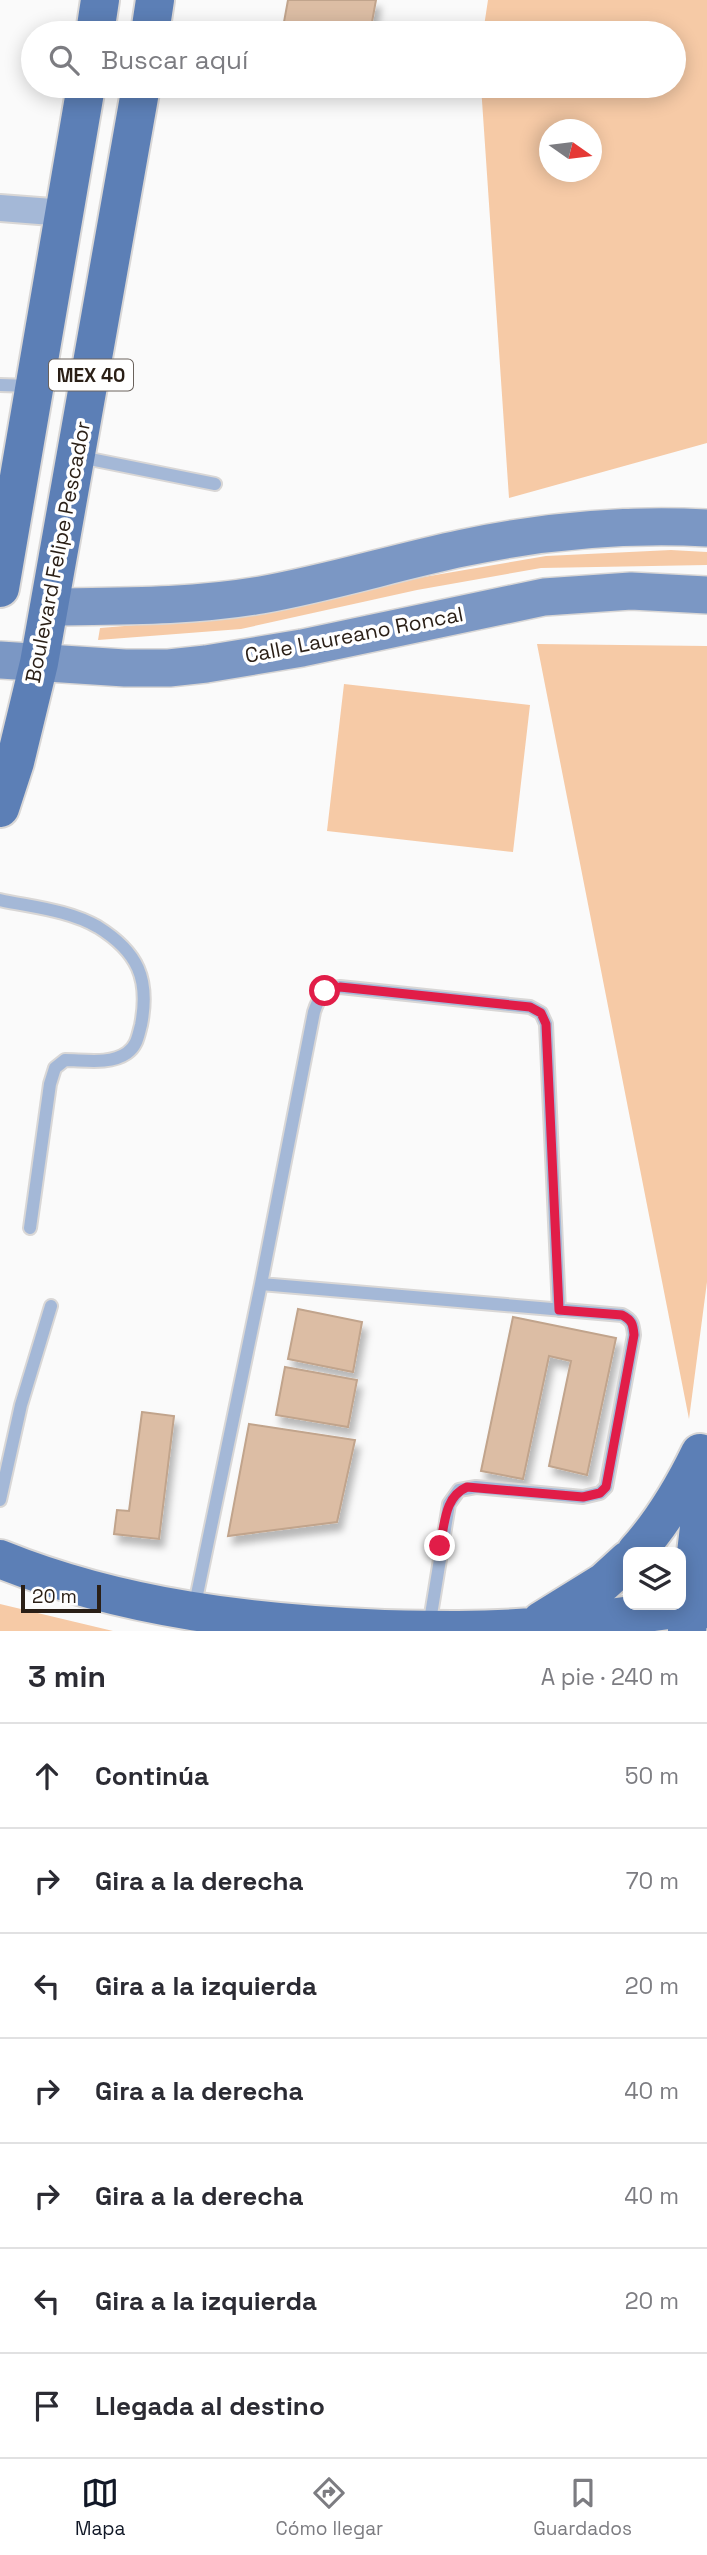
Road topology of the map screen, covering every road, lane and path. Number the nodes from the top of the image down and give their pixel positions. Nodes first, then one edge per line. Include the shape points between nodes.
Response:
1 (100, 0) edge
2 (155, 0) edge
3 (97, 21) edge
4 (151, 21) edge
5 (84, 98) edge
6 (139, 98) edge
7 (0, 208) edge
8 (65, 213) junction
9 (17, 386) edge
10 (76, 456) junction
11 (215, 484) dead end
12 (707, 528) edge
13 (0, 588) edge
14 (707, 594) edge
15 (49, 607) junction
16 (0, 660) edge
17 (39, 663) junction
18 (0, 808) edge
19 (0, 900) edge
20 (30, 1228) dead end
21 (261, 1284) junction
22 (51, 1306) dead end
23 (559, 1310) junction
24 (707, 1439) edge
25 (707, 1458) edge
26 (0, 1500) edge
27 (640, 1547) edge
28 (0, 1559) edge
29 (623, 1565) edge
30 (193, 1611) junction
31 (695, 1616) edge
32 (531, 1627) junction
33 (428, 1630) edge

1 - 3 main road
2 - 4 main road
5 - 8 main road, MEX 40
6 - 10 main road, Boulevard Felipe Pescador / MEX 40
7 - 8 street
8 - 9 main road, MEX 40
9 - 13 main road, MEX 40
10 - 11 lane
10 - 15 main road, Boulevard Felipe Pescador / MEX 40
12 - 15 street via 629,527 521,538 217,602
14 - 17 street, Calle Laureano Roncal via 631,591 544,597 206,664 125,668
15 - 17 main road, Boulevard Felipe Pescador / MEX 40
16 - 17 street, Calle Laureano Roncal
17 - 18 main road, Boulevard Felipe Pescador / MEX 40
19 - 20 lane via 75,916 113,937 142,974 145,1003 137,1044 128,1053 113,1060 65,1060 55,1068
21 - 23 lane
21 - 23 lane via 314,1012 325,991 340,987 530,1007 544,1016
21 - 30 lane
22 - 26 lane via 21,1405
23 - 33 lane via 622,1315 633,1324 606,1487 583,1497 476,1487 458,1490 449,1504
24 - 27 main road via 672,1505
25 - 31 main road
28 - 30 main road via 44,1577
29 - 32 main road via 604,1582
30 - 33 main road via 319,1625
31 - 32 main road
32 - 33 main road

